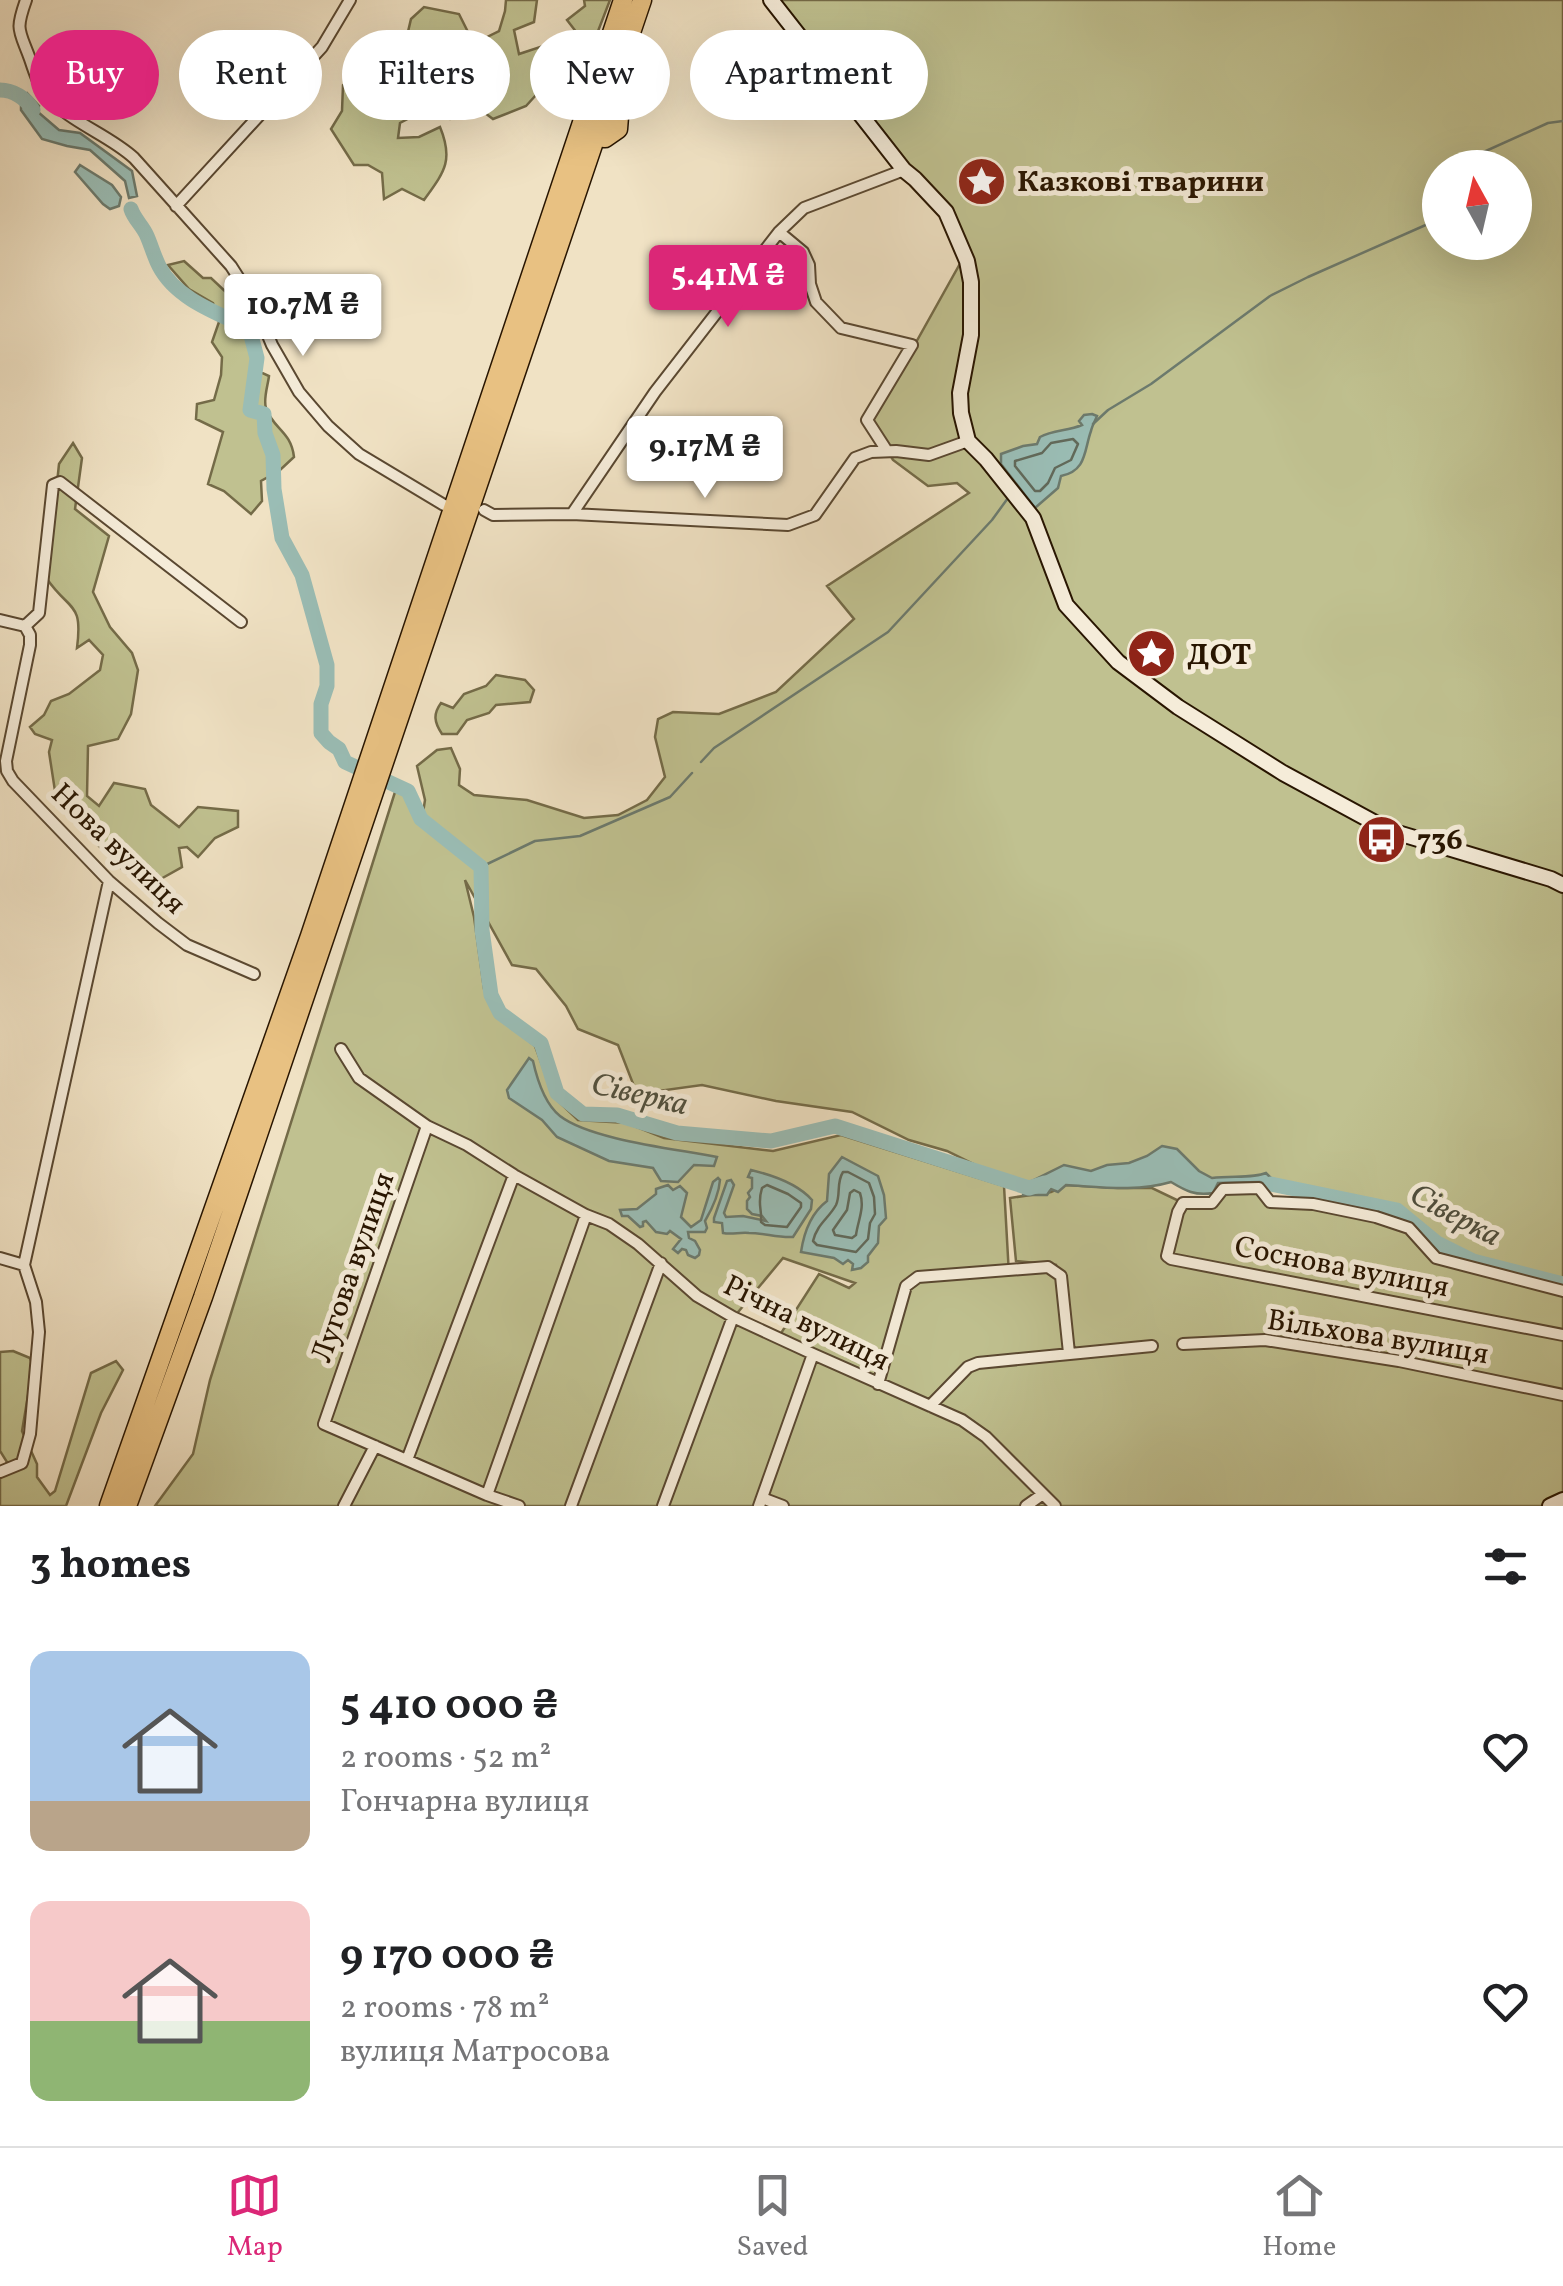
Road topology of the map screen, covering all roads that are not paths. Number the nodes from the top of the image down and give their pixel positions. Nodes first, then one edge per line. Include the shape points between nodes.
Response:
1 (26, 0) edge
2 (350, 0) edge
3 (622, 0) edge
4 (642, 0) edge
5 (771, 0) edge
6 (612, 30) edge
7 (585, 120) edge
8 (588, 120) edge
9 (597, 137) junction
10 (904, 170) junction
11 (176, 206) junction
12 (779, 232) junction
13 (968, 441) junction
14 (887, 451) junction
15 (473, 497) junction
16 (572, 514) junction
17 (453, 516) junction
18 (0, 620) edge
19 (240, 622) dead end
20 (25, 626) junction
21 (361, 811) junction
22 (109, 881) junction
23 (1563, 885) edge
24 (254, 974) dead end
25 (341, 1049) dead end
26 (427, 1126) junction
27 (514, 1176) junction
28 (586, 1214) junction
29 (0, 1258) edge
30 (661, 1263) junction
31 (24, 1265) junction
32 (1563, 1291) edge
33 (733, 1317) junction
34 (1563, 1335) edge
35 (1183, 1344) dead end
36 (1152, 1346) dead end
37 (1069, 1353) junction
38 (814, 1354) junction
39 (878, 1384) junction
40 (1563, 1396) edge
41 (930, 1406) junction
42 (375, 1446) junction
43 (407, 1460) junction
44 (0, 1472) edge
45 (1043, 1494) junction
46 (487, 1495) junction
47 (1563, 1500) edge
48 (760, 1502) edge
49 (110, 1506) edge
50 (127, 1506) edge
51 (344, 1506) edge
52 (519, 1506) edge
53 (571, 1506) edge
54 (663, 1506) edge
55 (783, 1506) edge
56 (1026, 1506) edge
57 (1055, 1506) edge
58 (1550, 1506) edge

1 - 11 street via 18,24 48,96 128,152
2 - 11 street via 322,47
3 - 6 highway
4 - 9 highway via 624,56 618,130
5 - 10 street
7 - 15 highway
8 - 9 highway
9 - 15 highway
10 - 12 street via 804,208
10 - 13 street via 946,212 966,260 971,336 960,394
11 - 17 street via 231,266 299,392 328,426
12 - 14 street via 803,252 816,302 840,328 912,345 867,420
12 - 16 street via 655,392
13 - 14 street via 929,455
13 - 23 street via 1033,518 1066,605 1120,663 1178,707 1388,830
14 - 16 street via 855,458 815,515 788,525
15 - 16 street via 493,515
15 - 17 highway
17 - 21 highway
18 - 20 street
19 - 20 street via 60,482 53,485 39,613
20 - 22 street, Нова вулиця via 30,644 7,771
21 - 49 highway
21 - 50 highway via 198,1314
22 - 24 street, Нова вулиця via 187,945
22 - 31 street
25 - 26 street, Річна вулиця via 359,1078
26 - 27 street, Річна вулиця
26 - 42 street, Лугова вулиця via 324,1424
27 - 28 street, Річна вулиця
27 - 43 street
28 - 30 street, Річна вулиця
28 - 46 street
29 - 31 street
30 - 33 street, Річна вулиця
30 - 53 street
31 - 44 street via 40,1332 30,1434 22,1463
32 - 34 street, Соснова вулиця via 1436,1258 1409,1228 1313,1204 1270,1202 1259,1188 1222,1189 1212,1204 1183,1203 1167,1256
33 - 38 street, Річна вулиця
33 - 54 street
35 - 40 street, Вільхова вулиця via 1264,1340
36 - 37 street
37 - 39 street via 1060,1276 1048,1266 918,1277 906,1286
37 - 41 street via 978,1363
38 - 39 street, Річна вулиця
38 - 48 street
39 - 41 street, Річна вулиця
41 - 45 street, Річна вулиця via 986,1437
42 - 43 street
42 - 51 street
43 - 46 street
45 - 56 street
45 - 57 street, Річна вулиця
46 - 52 street
47 - 58 street
48 - 55 street

